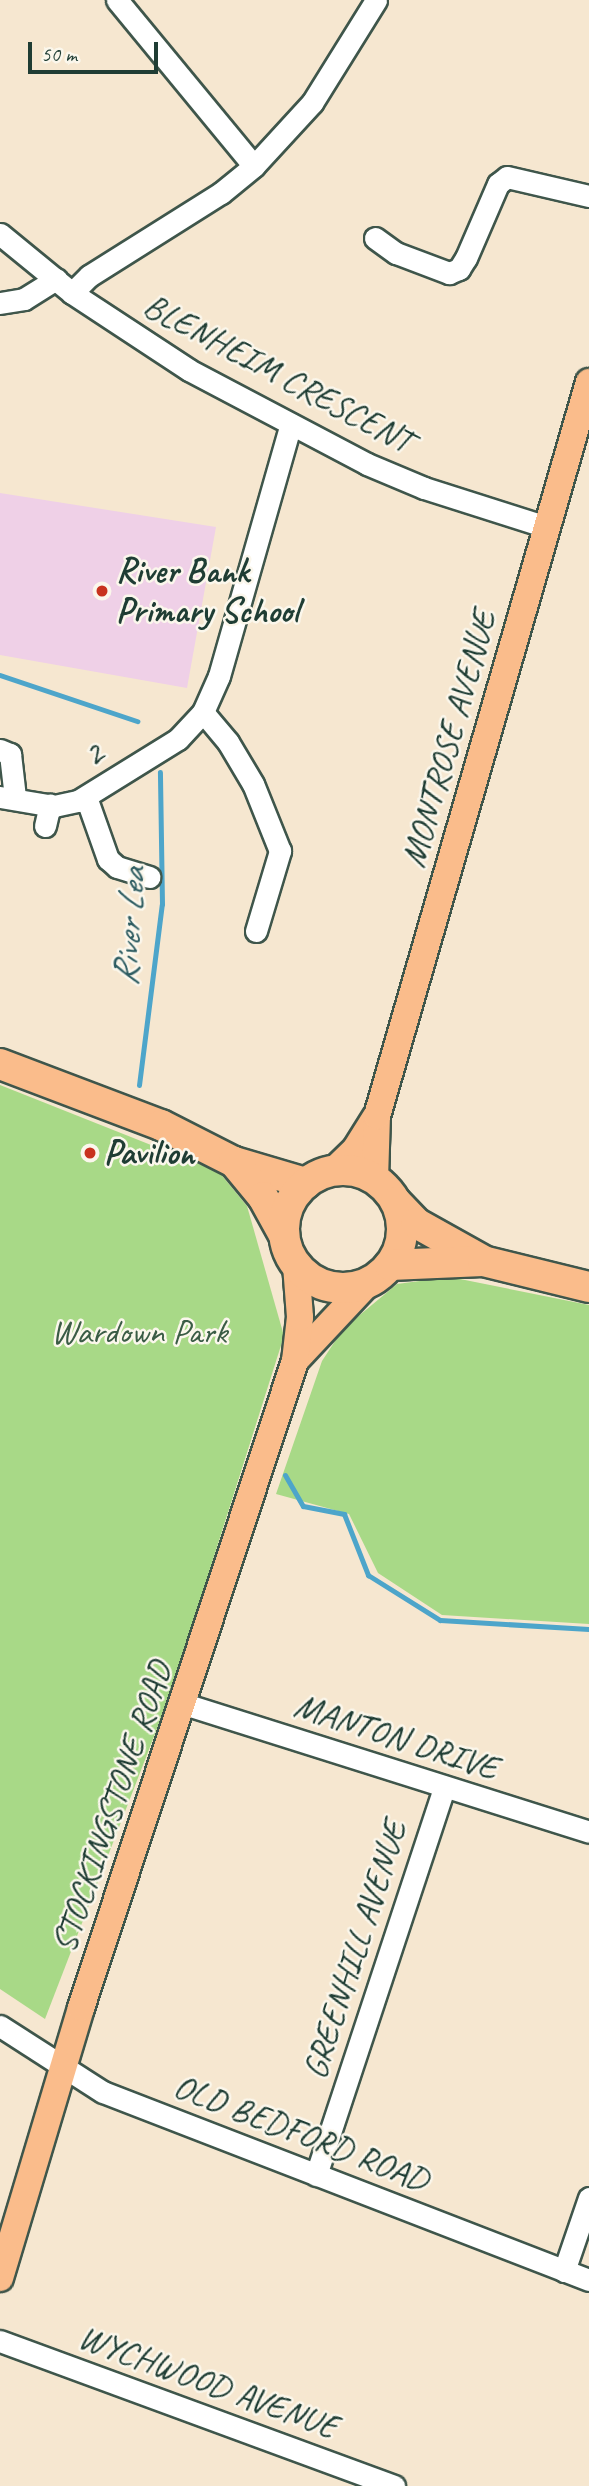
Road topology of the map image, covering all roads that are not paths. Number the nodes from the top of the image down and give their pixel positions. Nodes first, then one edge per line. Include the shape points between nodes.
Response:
1 (117, 0) edge
2 (376, 0) edge
3 (254, 166) junction
4 (589, 196) edge
5 (0, 234) edge
6 (375, 238) dead end
7 (55, 279) junction
8 (72, 293) junction
9 (0, 303) edge
10 (589, 382) edge
11 (291, 424) junction
12 (547, 527) junction
13 (203, 712) junction
14 (0, 750) edge
15 (7, 797) edge
16 (86, 797) junction
17 (149, 877) dead end
18 (256, 931) dead end
19 (0, 1065) edge
20 (377, 1116) junction
21 (234, 1162) junction
22 (334, 1170) junction
23 (375, 1179) junction
24 (306, 1183) junction
25 (396, 1202) junction
26 (284, 1235) junction
27 (483, 1261) junction
28 (296, 1265) junction
29 (379, 1274) junction
30 (589, 1287) edge
31 (295, 1361) junction
32 (184, 1704) junction
33 (444, 1787) junction
34 (589, 1832) edge
35 (0, 2025) edge
36 (65, 2070) junction
37 (316, 2175) junction
38 (589, 2198) edge
39 (564, 2271) junction
40 (0, 2277) edge
41 (589, 2280) edge
42 (8, 2344) edge
43 (394, 2486) edge

1 - 3 street
2 - 3 street via 312,103
3 - 8 street via 221,193 89,276
4 - 6 street via 507,177 498,184 466,258 449,273 396,253
5 - 7 street, BLENHEIM CRESCENT
7 - 8 street, BLENHEIM CRESCENT
7 - 9 street via 24,299
8 - 11 street, BLENHEIM CRESCENT via 189,370
10 - 12 main road, MONTROSE AVENUE
11 - 12 street, BLENHEIM CRESCENT via 424,488
11 - 13 street, 2 via 219,676
12 - 20 main road, MONTROSE AVENUE
13 - 16 street, 2 via 178,738
13 - 18 street via 253,784 280,851
14 - 15 street via 10,754
15 - 16 street, 2 via 47,815
16 - 17 street via 108,859 117,867
19 - 21 highway via 161,1125
20 - 22 main road, MONTROSE AVENUE via 355,1150
20 - 23 main road, MONTROSE AVENUE
21 - 24 highway
21 - 26 highway via 263,1197
22 - 23 highway
22 - 24 highway
23 - 25 highway
24 - 26 highway via 293,1198
25 - 27 highway via 416,1223
25 - 29 highway via 402,1234
26 - 28 highway
27 - 29 highway
27 - 30 highway
28 - 29 highway via 329,1286
28 - 31 main road, STOCKINGSTONE ROAD via 300,1317
29 - 31 main road, STOCKINGSTONE ROAD
31 - 32 main road, STOCKINGSTONE ROAD
32 - 33 street, MANTON DRIVE
32 - 36 main road, STOCKINGSTONE ROAD via 81,2008
33 - 34 street, MANTON DRIVE
33 - 37 street, GREENHILL AVENUE
35 - 36 street, OLD BEDFORD ROAD
36 - 37 street, OLD BEDFORD ROAD via 103,2092
36 - 40 main road, STOCKINGSTONE ROAD
37 - 39 street, OLD BEDFORD ROAD
38 - 39 street
39 - 41 street, OLD BEDFORD ROAD
42 - 43 street, WYCHWOOD AVENUE

